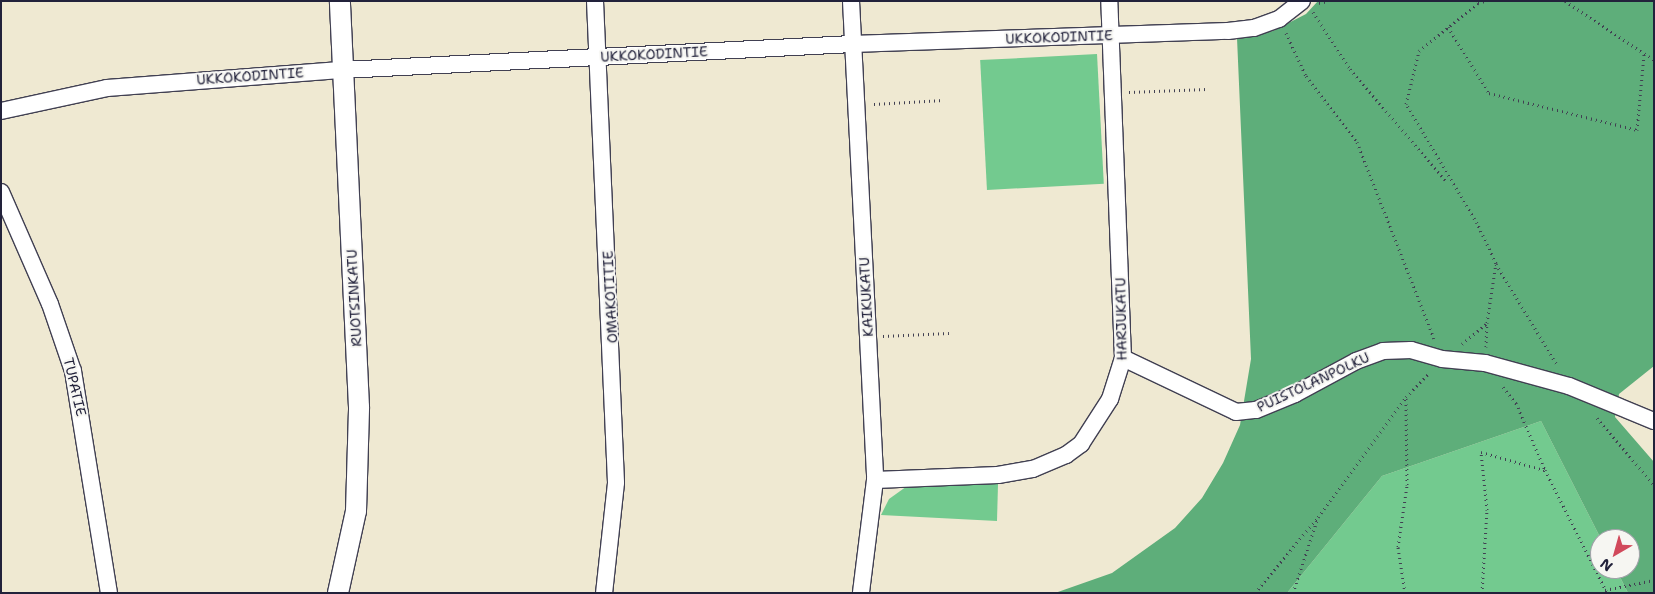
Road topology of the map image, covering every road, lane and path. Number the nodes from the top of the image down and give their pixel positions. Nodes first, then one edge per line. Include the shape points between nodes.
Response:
1 (340, 1) edge
2 (596, 1) edge
3 (851, 1) edge
4 (1109, 1) edge
5 (1485, 1) edge
6 (1564, 1) edge
7 (1306, 4) edge
8 (1279, 19) junction
9 (1448, 27) junction
10 (1111, 36) junction
11 (852, 44) junction
12 (1644, 54) junction
13 (598, 57) junction
14 (1654, 60) edge
15 (344, 70) junction
16 (1208, 89) dead end
17 (1113, 92) junction
18 (944, 100) dead end
19 (856, 105) junction
20 (1, 111) edge
21 (1447, 182) dead end
22 (1, 192) edge
23 (1488, 323) junction
24 (949, 333) dead end
25 (868, 337) junction
26 (1124, 358) junction
27 (1442, 359) junction
28 (1484, 363) junction
29 (1406, 397) junction
30 (1654, 421) edge
31 (1545, 470) junction
32 (876, 480) junction
33 (1318, 517) junction
34 (1654, 580) edge
35 (1606, 591) edge
36 (109, 593) edge
37 (338, 593) edge
38 (604, 593) edge
39 (861, 593) edge
40 (1255, 593) edge
41 (1293, 593) edge
42 (1406, 593) edge
43 (1482, 593) edge

1 - 15 street, RUOTSINKATU
2 - 13 street, OMAKOTITIE
3 - 11 street, KAIKUKATU
4 - 10 street, HARJUKATU
5 - 9 path
6 - 12 path
7 - 8 street, UKKOKODINTIE
7 - 21 path via 1350,69
8 - 10 street, UKKOKODINTIE via 1254,28 1228,31
8 - 27 path via 1306,76 1357,142
9 - 12 path via 1490,93 1637,130
9 - 23 path via 1419,51 1406,104 1478,223 1496,263
10 - 11 street, UKKOKODINTIE
10 - 17 street, HARJUKATU
11 - 13 street, UKKOKODINTIE
11 - 19 street, KAIKUKATU
12 - 14 path
13 - 15 street, UKKOKODINTIE
13 - 38 street, OMAKOTITIE via 616,484
15 - 20 street, UKKOKODINTIE via 107,88
15 - 37 street, RUOTSINKATU via 359,407 356,511
16 - 17 path
17 - 26 street, HARJUKATU
18 - 19 path
19 - 25 street, KAIKUKATU
22 - 36 street, TUPATIE via 50,304 73,371
23 - 27 path
23 - 28 path
24 - 25 path
25 - 32 street, KAIKUKATU
26 - 27 street, PUISTOLANPOLKU via 1236,412 1256,410 1295,394 1356,361 1384,351 1411,350
26 - 32 street, HARJUKATU via 1117,384 1093,430 1066,455 1032,469 998,475
27 - 28 street, PUISTOLANPOLKU
27 - 29 path
28 - 30 street, PUISTOLANPOLKU via 1569,386
28 - 31 path via 1516,403
29 - 33 path
29 - 42 path via 1407,485 1398,546
31 - 35 path
31 - 43 path via 1481,452 1487,510
32 - 39 street, KAIKUKATU
33 - 40 path
33 - 41 path
34 - 35 path

